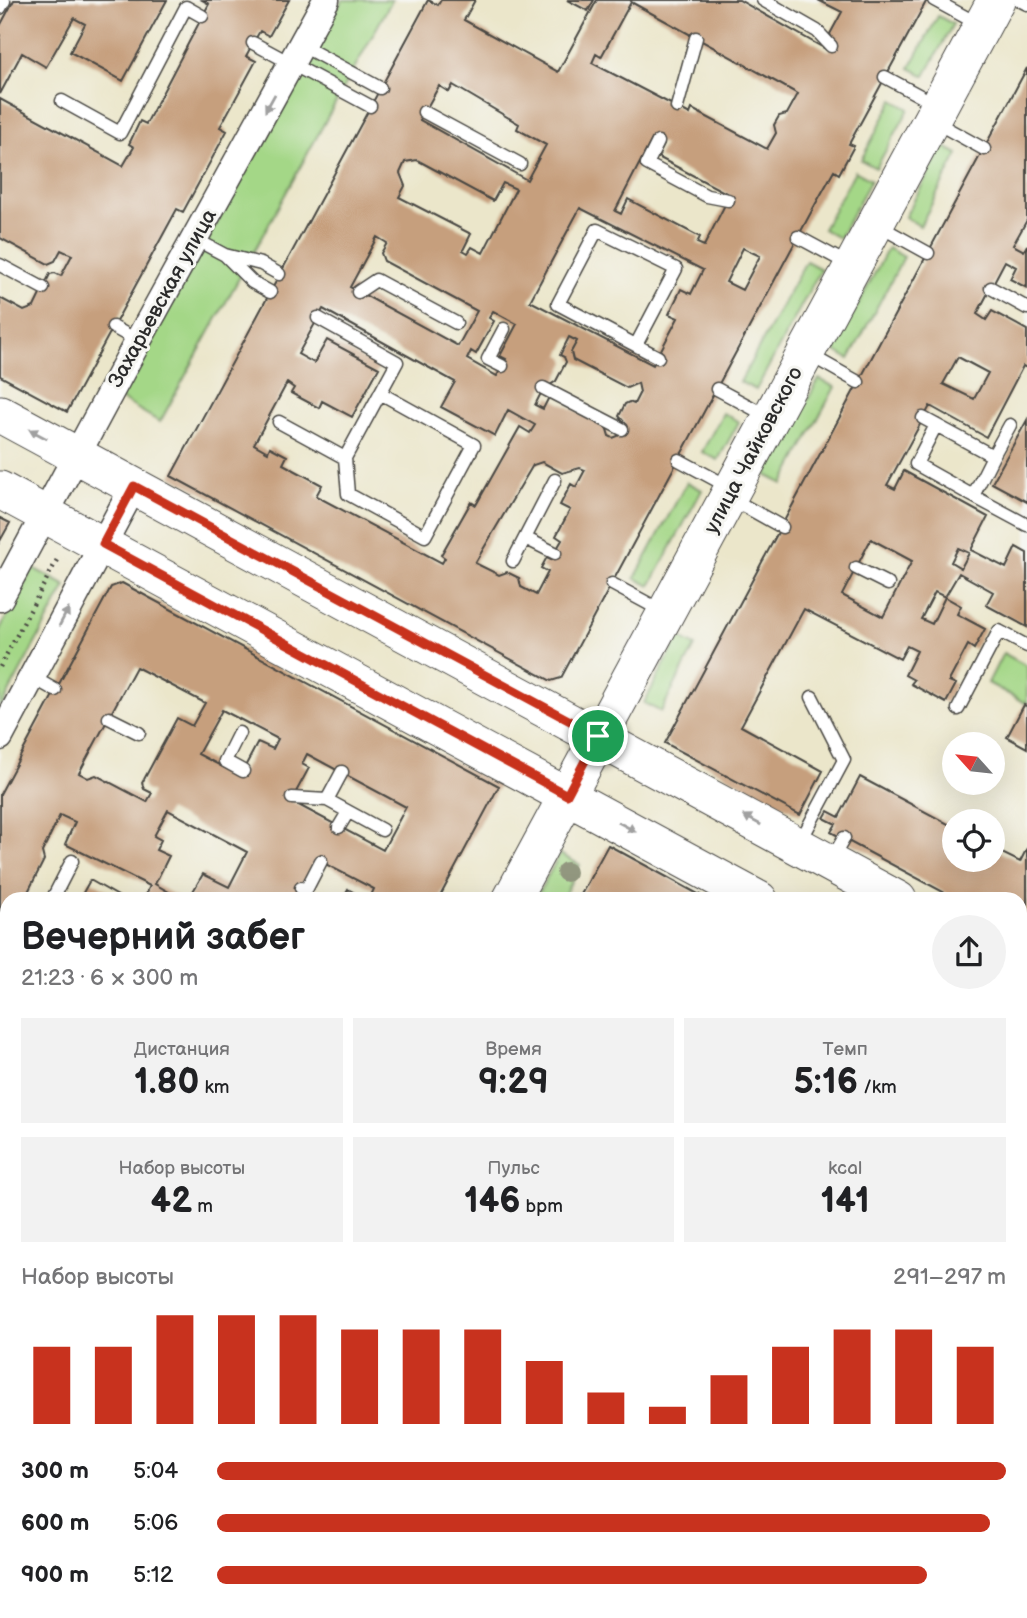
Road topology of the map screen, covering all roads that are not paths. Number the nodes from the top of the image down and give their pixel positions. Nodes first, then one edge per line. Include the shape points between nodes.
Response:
1 (2, 0) edge
2 (326, 0) edge
3 (763, 0) edge
4 (934, 0) edge
5 (1019, 0) edge
6 (1027, 4) edge
7 (0, 8) edge
8 (989, 13) edge
9 (202, 16) dead end
10 (696, 38) dead end
11 (253, 43) dead end
12 (831, 46) dead end
13 (296, 54) junction
14 (885, 77) dead end
15 (380, 88) dead end
16 (62, 101) dead end
17 (370, 106) dead end
18 (677, 107) dead end
19 (424, 112) dead end
20 (935, 113) junction
21 (658, 142) dead end
22 (984, 149) dead end
23 (520, 164) dead end
24 (728, 200) dead end
25 (874, 224) junction
26 (798, 237) dead end
27 (195, 239) junction
28 (928, 253) dead end
29 (225, 255) junction
30 (0, 265) edge
31 (852, 266) junction
32 (279, 274) dead end
33 (43, 288) dead end
34 (991, 288) dead end
35 (270, 292) dead end
36 (358, 292) dead end
37 (1027, 308) edge
38 (318, 318) dead end
39 (456, 323) dead end
40 (113, 327) dead end
41 (504, 329) dead end
42 (138, 341) junction
43 (636, 345) junction
44 (805, 353) junction
45 (658, 357) dead end
46 (502, 366) dead end
47 (858, 382) dead end
48 (543, 388) dead end
49 (717, 389) dead end
50 (380, 393) junction
51 (0, 414) edge
52 (770, 418) junction
53 (923, 418) dead end
54 (279, 422) dead end
55 (936, 425) junction
56 (1010, 425) dead end
57 (622, 429) dead end
58 (76, 455) junction
59 (993, 456) junction
60 (345, 458) junction
61 (679, 460) dead end
62 (555, 480) dead end
63 (134, 486) junction
64 (0, 490) edge
65 (730, 493) junction
66 (973, 496) junction
67 (45, 514) junction
68 (1027, 525) edge
69 (782, 527) dead end
70 (525, 538) junction
71 (103, 544) junction
72 (555, 553) dead end
73 (513, 561) dead end
74 (856, 568) dead end
75 (612, 584) dead end
76 (887, 584) dead end
77 (0, 598) edge
78 (665, 613) junction
79 (1027, 646) edge
80 (32, 677) junction
81 (55, 690) dead end
82 (812, 697) dead end
83 (958, 709) dead end
84 (109, 718) dead end
85 (139, 733) dead end
86 (239, 733) dead end
87 (598, 736) junction
88 (0, 737) edge
89 (243, 771) dead end
90 (342, 772) dead end
91 (567, 795) junction
92 (292, 798) dead end
93 (327, 800) junction
94 (348, 811) junction
95 (339, 827) dead end
96 (382, 830) dead end
97 (798, 845) junction
98 (72, 861) dead end
99 (321, 861) dead end
100 (301, 888) dead end
101 (56, 892) edge
102 (515, 892) edge
103 (734, 892) edge
104 (888, 892) edge

1 - 7 lane
2 - 13 street, Захарьевская улица
3 - 12 lane via 817,31
4 - 8 lane
5 - 6 lane
8 - 20 street, улица Чайковского
9 - 16 lane via 186,7 120,133
10 - 18 lane
11 - 13 lane
13 - 15 lane
13 - 17 lane
13 -> 27 street, Захарьевская улица
14 - 20 lane
19 - 23 lane
20 - 22 lane
20 - 25 street, улица Чайковского
21 - 24 lane via 647,164 707,196
25 - 28 lane
25 - 31 street, улица Чайковского
26 - 31 lane
27 - 29 lane
27 - 42 street, Захарьевская улица
29 - 32 lane
29 - 35 lane via 252,282
30 - 33 lane
31 - 44 street, улица Чайковского
34 - 37 lane
36 - 39 lane via 376,280
38 - 50 lane via 397,362
40 - 42 lane
41 - 46 lane via 488,359
42 - 58 street, Захарьевская улица
43 - 43 lane via 558,304 597,230 676,269
43 - 45 lane
44 - 47 lane
44 - 52 street, улица Чайковского
48 - 57 lane
49 - 52 lane
50 - 60 lane
50 - 60 lane via 474,445 425,536 348,494
58 -> 51 street
52 - 65 street, улица Чайковского
53 - 55 lane
54 - 60 lane
55 - 59 lane
55 - 66 lane via 916,464
56 - 59 lane
58 - 63 street
58 - 67 street, Захарьевская улица
59 - 66 lane
61 - 65 lane
62 - 70 lane
63 - 71 street
63 - 87 street
64 - 67 street
65 - 69 lane
65 - 78 street, улица Чайковского
66 - 68 lane
67 - 71 street
67 - 77 street, Захарьевская улица
70 - 72 lane
70 - 73 lane
80 -> 71 street
71 - 91 street via 378,704
74 - 76 lane
75 - 78 lane
78 - 87 street, улица Чайковского
79 - 83 lane via 999,631
80 - 81 lane
80 - 88 street
82 - 97 lane via 844,760
84 - 85 lane
86 - 89 lane via 225,761
87 - 91 street, улица Чайковского
97 -> 87 street
90 - 93 lane
91 - 102 street, улица Чайковского
91 -> 103 street
92 - 93 lane
93 - 94 lane
94 - 95 lane
94 - 96 lane
97 - 104 street via 837,850
98 - 101 lane
99 - 100 lane via 306,890

